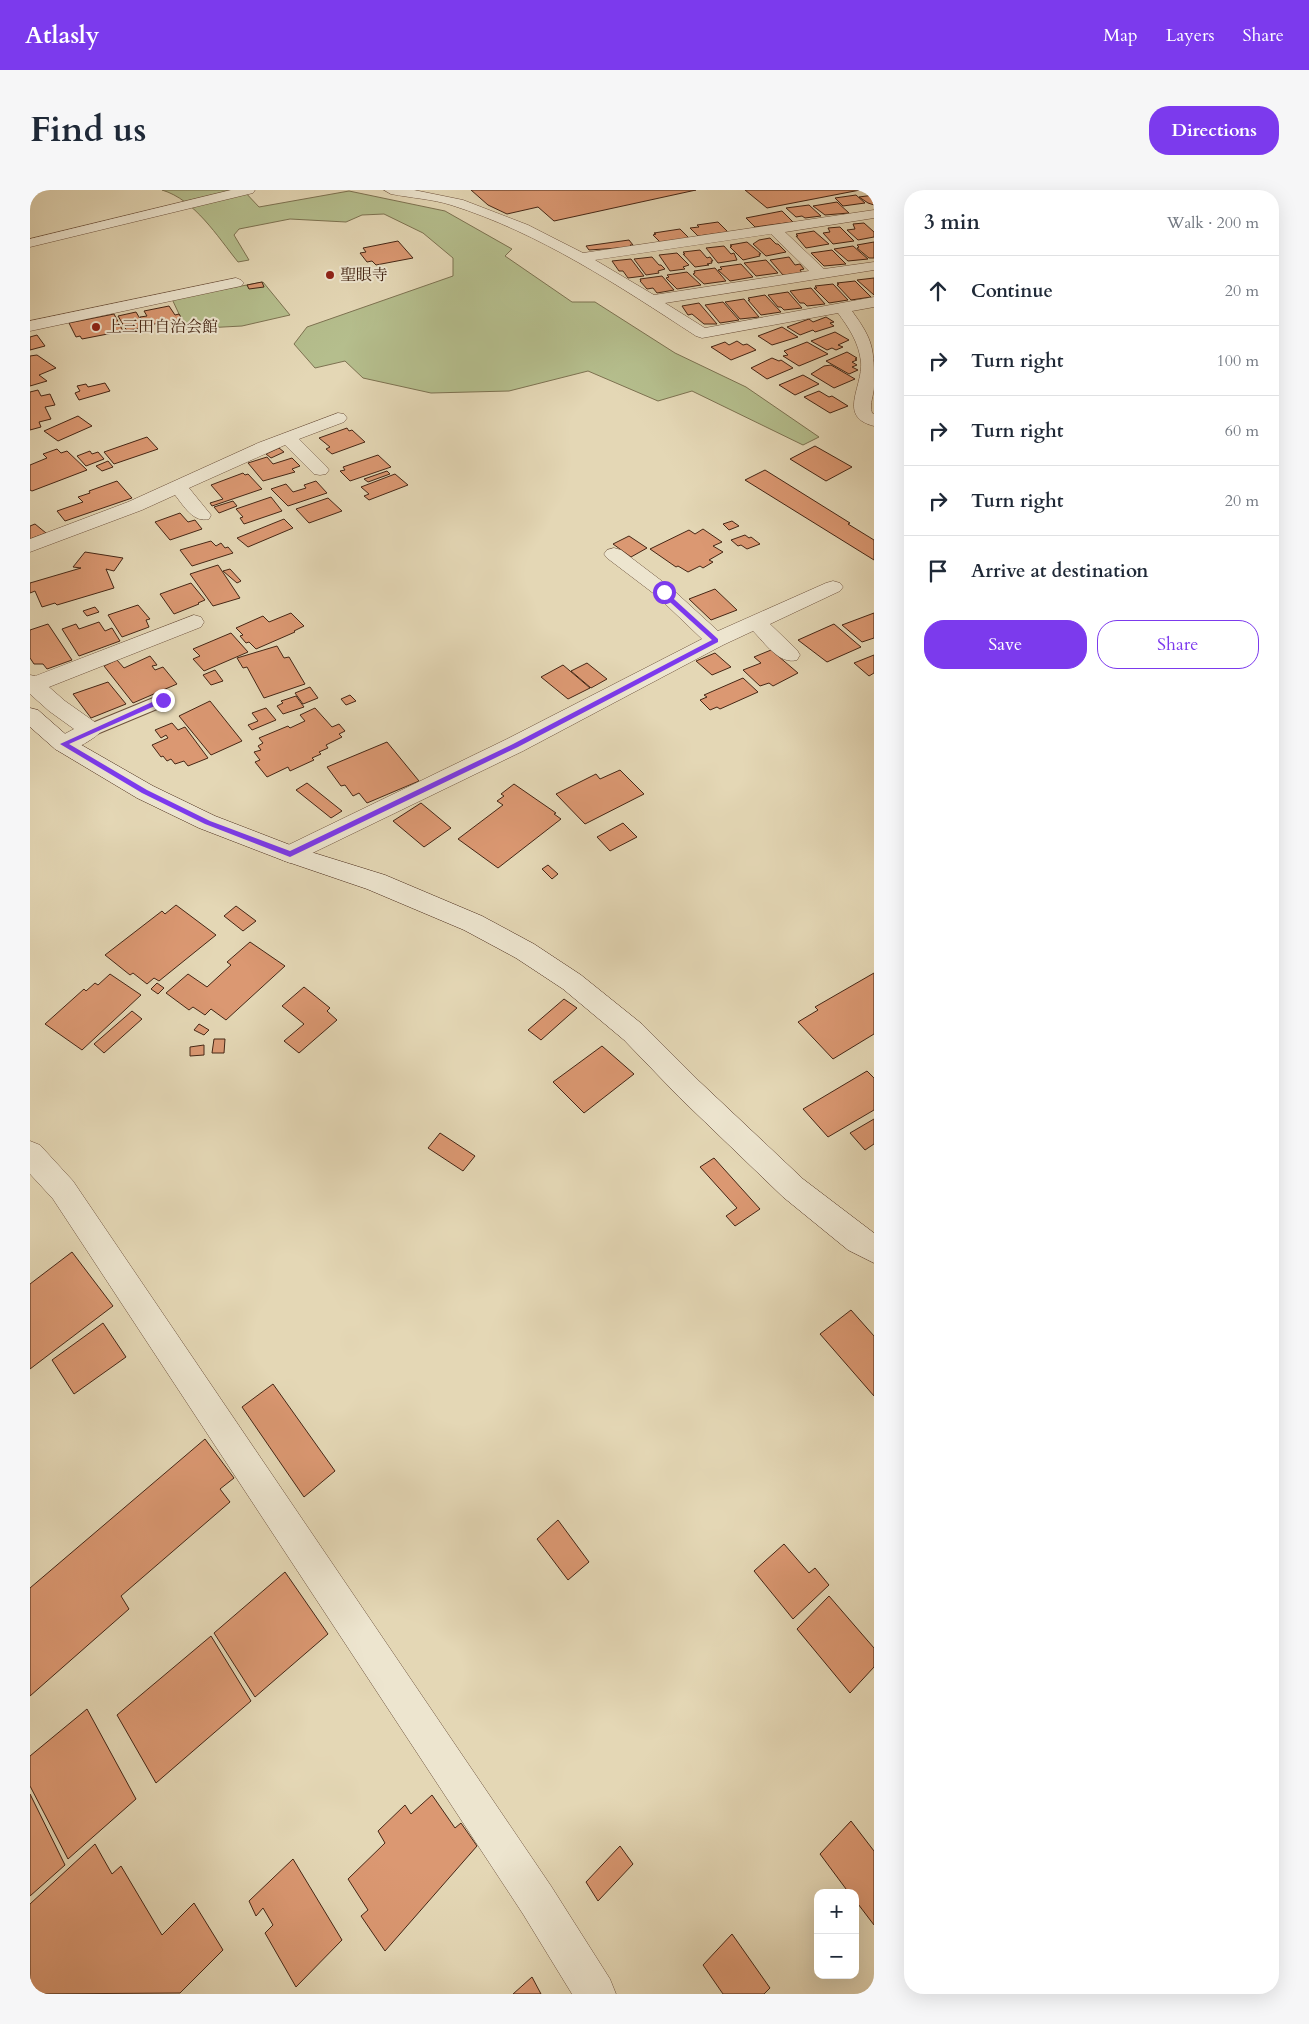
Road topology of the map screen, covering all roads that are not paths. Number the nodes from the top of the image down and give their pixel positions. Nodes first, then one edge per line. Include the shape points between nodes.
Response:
1 (248, 190) edge
2 (391, 190) edge
3 (874, 214) edge
4 (775, 230) junction
5 (30, 243) edge
6 (581, 258) junction
7 (874, 266) edge
8 (820, 274) junction
9 (236, 283) dead end
10 (652, 300) junction
11 (874, 302) edge
12 (841, 307) junction
13 (30, 326) edge
14 (338, 418) dead end
15 (874, 421) edge
16 (288, 438) junction
17 (320, 470) dead end
18 (178, 487) junction
19 (202, 515) dead end
20 (30, 546) edge
21 (614, 554) dead end
22 (833, 587) dead end
23 (194, 622) dead end
24 (756, 622) junction
25 (716, 640) junction
26 (790, 655) dead end
27 (32, 684) edge
28 (163, 700) dead end
29 (30, 715) edge
30 (91, 730) junction
31 (63, 744) junction
32 (290, 854) junction
33 (30, 1154) edge
34 (874, 1249) edge
35 (595, 1994) edge

1 - 5 street
2 - 6 street via 457,203 544,238
3 - 4 street
4 - 6 street
4 - 8 street
6 - 10 street
7 - 8 street
8 - 10 street
9 - 13 street
10 - 12 street via 702,333
11 - 12 street
12 - 15 street via 861,333 868,349 870,376 861,410 864,416
14 - 16 street
16 - 17 street
16 - 18 street
18 - 19 street
18 - 20 street
21 - 25 street via 664,592
22 - 24 street
23 - 27 street
24 - 25 street
24 - 26 street
25 - 32 street via 515,746
27 - 30 street
28 - 30 lane
29 - 31 street
30 - 31 street
31 - 32 street via 145,792 198,818
32 - 34 street via 376,882 473,923 564,977 634,1032 793,1188
33 - 35 street via 64,1190 537,1900

